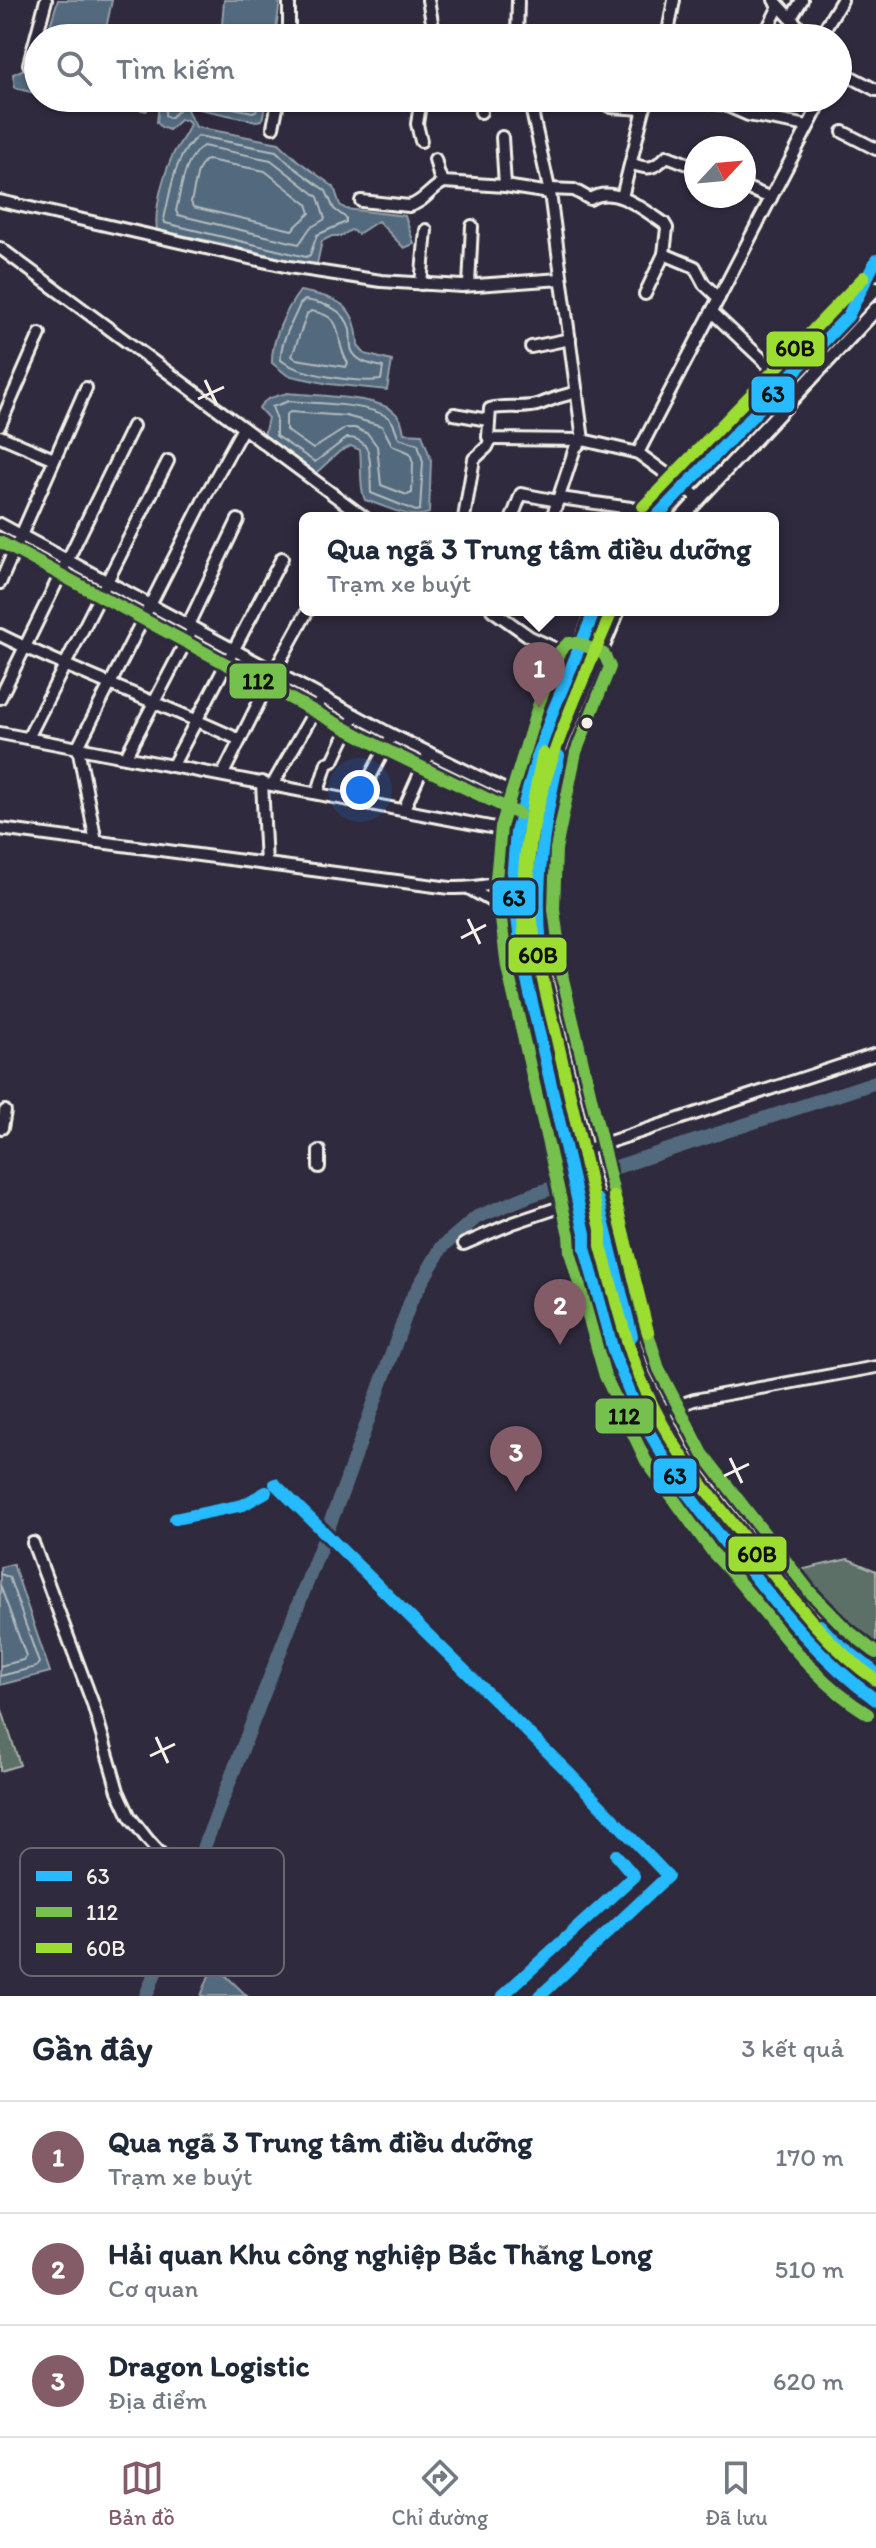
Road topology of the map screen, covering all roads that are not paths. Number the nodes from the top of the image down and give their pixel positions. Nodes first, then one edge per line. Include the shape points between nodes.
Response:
1 (46, 0) edge
2 (289, 0) edge
3 (428, 0) edge
4 (518, 0) edge
5 (674, 0) edge
6 (802, 0) edge
7 (842, 0) edge
8 (777, 3) edge
9 (791, 18) junction
10 (40, 24) edge
11 (289, 24) edge
12 (433, 24) edge
13 (517, 24) edge
14 (670, 24) edge
15 (769, 24) edge
16 (796, 24) edge
17 (827, 24) edge
18 (852, 77) edge
19 (876, 90) edge
20 (276, 112) edge
21 (419, 112) edge
22 (532, 112) edge
23 (645, 112) edge
24 (741, 112) edge
25 (816, 112) edge
26 (808, 126) junction
27 (273, 127) dead end
28 (843, 132) dead end
29 (502, 137) dead end
30 (421, 141) dead end
31 (876, 149) edge
32 (435, 159) dead end
33 (684, 162) edge
34 (631, 163) junction
35 (444, 182) junction
36 (505, 186) junction
37 (549, 191) junction
38 (756, 192) edge
39 (622, 197) junction
40 (771, 198) junction
41 (0, 201) edge
42 (361, 201) dead end
43 (472, 226) dead end
44 (426, 230) dead end
45 (0, 248) edge
46 (664, 254) junction
47 (876, 260) edge
48 (561, 279) junction
49 (421, 284) junction
50 (469, 285) junction
51 (876, 288) edge
52 (645, 294) dead end
53 (719, 298) junction
54 (876, 309) edge
55 (712, 312) junction
56 (848, 316) junction
57 (40, 334) dead end
58 (570, 339) junction
59 (531, 347) dead end
60 (785, 381) junction
61 (86, 388) dead end
62 (577, 392) junction
63 (454, 414) dead end
64 (488, 420) junction
65 (0, 425) edge
66 (133, 426) dead end
67 (243, 428) junction
68 (0, 436) edge
69 (491, 439) junction
70 (583, 440) junction
71 (638, 453) junction
72 (54, 459) junction
73 (168, 461) dead end
74 (683, 487) junction
75 (699, 498) junction
76 (559, 499) junction
77 (357, 512) edge
78 (465, 512) edge
79 (514, 512) edge
80 (554, 512) edge
81 (639, 512) edge
82 (660, 512) edge
83 (686, 512) edge
84 (238, 520) dead end
85 (0, 524) edge
86 (21, 535) junction
87 (282, 558) dead end
88 (67, 560) junction
89 (109, 582) junction
90 (0, 583) edge
91 (150, 605) junction
92 (305, 616) edge
93 (500, 616) edge
94 (592, 616) edge
95 (615, 616) edge
96 (190, 627) junction
97 (0, 635) edge
98 (25, 648) junction
99 (235, 651) junction
100 (574, 658) junction
101 (66, 666) junction
102 (594, 666) junction
103 (274, 672) junction
104 (108, 685) junction
105 (0, 698) edge
106 (322, 698) junction
107 (154, 701) junction
108 (355, 715) junction
109 (197, 720) junction
110 (0, 733) edge
111 (392, 735) junction
112 (28, 738) junction
113 (240, 740) junction
114 (78, 747) junction
115 (429, 753) junction
116 (126, 756) junction
117 (173, 765) junction
118 (223, 774) junction
119 (267, 783) junction
120 (318, 792) junction
121 (358, 800) junction
122 (526, 800) junction
123 (404, 809) junction
124 (0, 829) edge
125 (516, 832) junction
126 (96, 842) junction
127 (266, 864) junction
128 (538, 871) junction
129 (512, 880) junction
130 (470, 889) junction
131 (519, 928) junction
132 (876, 1054) edge
133 (5, 1111) dead end
134 (2, 1128) edge
135 (319, 1151) dead end
136 (587, 1151) junction
137 (567, 1156) junction
138 (319, 1167) dead end
139 (577, 1196) junction
140 (464, 1244) dead end
141 (876, 1367) edge
142 (661, 1412) junction
143 (33, 1543) dead end
144 (852, 1654) junction
145 (871, 1669) edge
146 (836, 1671) junction
147 (850, 1684) junction
148 (876, 1700) edge
149 (156, 1848) edge

1 - 10 street
2 - 11 street
3 - 12 street
4 - 13 street
5 - 14 street
6 - 9 street
7 - 17 street
8 - 9 street
8 - 15 street
9 - 16 street
18 - 19 street
20 - 27 street
21 - 30 street
22 - 37 street
23 - 34 street
24 - 26 street
25 - 26 street
26 - 40 street
28 - 31 street
29 - 36 street
32 - 35 street
33 - 34 street via 667,156 652,167
34 - 39 street
35 - 36 street
35 - 42 street via 409,206
36 - 37 street
37 - 39 street via 574,190 590,199 598,194
37 - 48 street
38 - 40 street
39 - 46 street via 664,223
40 - 53 street
41 - 49 street via 289,267
43 - 50 street
44 - 49 street
45 - 67 street
46 - 52 street
46 - 53 street via 695,267
47 - 56 street
48 - 50 street
48 - 58 street
49 - 50 street
51 - 56 main road
53 - 55 street
54 - 75 main road
55 - 60 street
55 - 71 street
56 - 60 main road
57 - 65 street
58 - 59 street
58 - 62 street
60 - 74 main road
61 - 72 street
62 - 64 street via 539,404 494,408
62 - 70 street
63 - 64 street
64 - 69 street
66 - 88 street
67 - 77 street
67 - 91 street
68 - 72 street
69 - 70 street
69 - 78 street via 474,459
70 - 71 street
70 - 76 street via 575,448
71 - 74 street
72 - 86 street
73 - 89 street
74 - 75 street
74 - 82 main road
75 - 83 main road
76 - 79 street via 520,494
76 - 80 street
76 - 81 street
84 - 96 street
85 - 86 street
86 - 88 street
86 - 90 street
87 - 99 street
88 - 89 street
88 - 98 street
89 - 91 street
89 - 101 street
91 - 96 street
91 - 104 street
92 - 103 street
93 - 100 street
94 - 100 main road
95 - 102 main road
96 - 99 street
96 - 107 street
97 - 98 street
98 - 101 street
98 - 105 street
99 - 103 street
99 - 109 street
100 - 102 street
100 - 122 main road
101 - 104 street
101 - 112 street
102 - 128 main road via 561,747
103 - 106 street
103 - 113 street
104 - 107 street
104 - 114 street
106 - 108 street
106 - 119 street
107 - 109 street
107 - 116 street
108 - 111 street
108 - 120 street via 333,761 327,763
109 - 113 street
109 - 117 street
110 - 112 street
111 - 115 street
111 - 121 street
112 - 114 street
113 - 118 street
114 - 116 street
114 - 126 street
115 - 122 street
115 - 123 street
116 - 117 street
117 - 118 street
118 - 119 street
119 - 120 street
119 - 127 street
120 - 121 street
121 - 123 street
122 - 125 main road
123 - 125 street
124 - 126 street
125 - 129 main road
126 - 127 street
127 - 130 street
128 - 129 street
128 - 136 main road via 547,982
129 - 130 street
129 - 131 main road
130 - 131 street via 500,906
131 - 137 main road
132 - 136 street
133 - 134 street
135 - 138 street
136 - 137 street
136 - 142 main road via 629,1324
137 - 139 main road
139 - 140 street
139 - 146 main road via 612,1347 639,1415 678,1481 726,1544
141 - 142 street via 694,1400
142 - 144 main road via 689,1463 798,1602
143 - 149 street via 93,1704 118,1791 130,1817
144 - 145 main road
144 - 146 main road
145 - 147 main road
146 - 147 main road
147 - 148 main road

